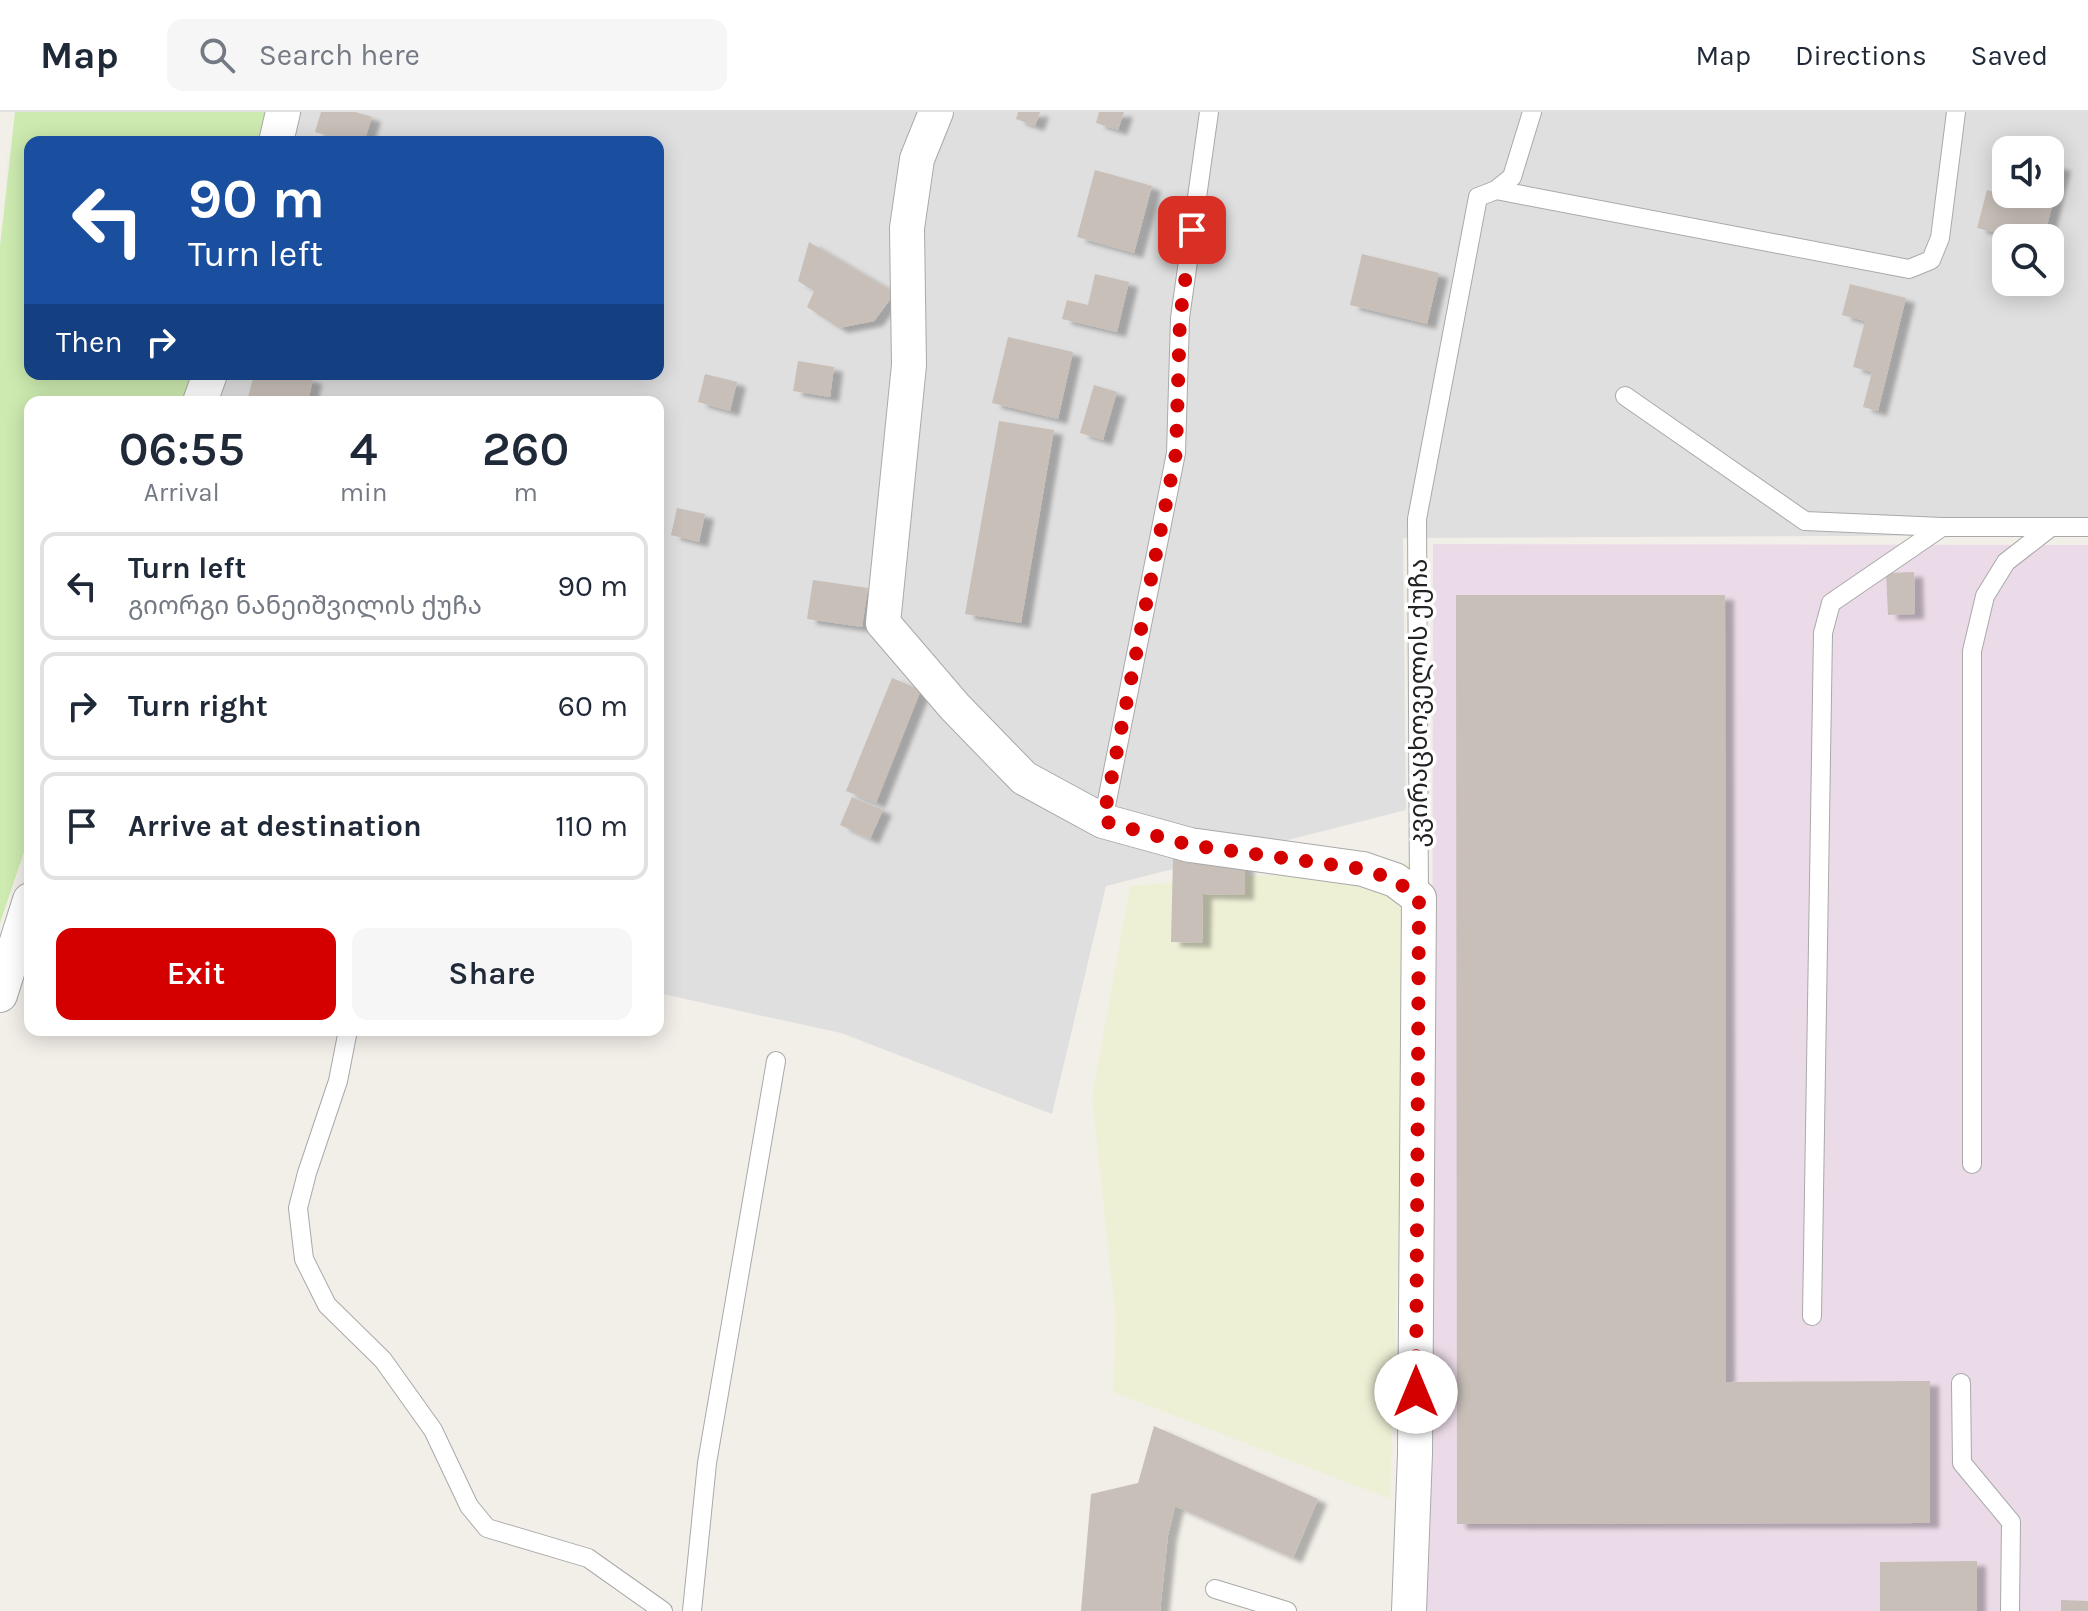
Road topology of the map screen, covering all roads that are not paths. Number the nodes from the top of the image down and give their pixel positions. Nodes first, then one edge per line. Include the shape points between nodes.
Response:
1 (283, 112) edge
2 (936, 112) edge
3 (1209, 112) edge
4 (1532, 112) edge
5 (1956, 112) edge
6 (277, 136) edge
7 (1496, 190) junction
8 (1625, 396) dead end
9 (1942, 527) junction
10 (2051, 527) junction
11 (2088, 527) edge
12 (1103, 821) junction
13 (1419, 898) junction
14 (24, 919) edge
15 (0, 995) edge
16 (347, 1036) edge
17 (776, 1061) dead end
18 (1972, 1164) dead end
19 (1812, 1316) dead end
20 (1961, 1383) dead end
21 (1215, 1589) dead end
22 (655, 1609) edge
23 (692, 1611) edge
24 (1287, 1611) edge
25 (1409, 1611) edge
26 (2010, 1611) edge

1 - 6 street
2 - 12 street via 917,159 907,228 909,365 883,623 1024,778
3 - 12 lane via 1180,318 1176,453
4 - 7 lane, კვირაცხოველის ქუჩა via 1512,177
5 - 7 lane via 1940,238 1931,260 1909,269
7 - 13 lane, კვირაცხოველის ქუჩა via 1478,197 1417,519
8 - 9 lane via 1805,521
9 - 10 lane
9 - 19 lane via 1831,603 1823,633
10 - 11 lane
10 - 18 lane via 2006,562 1985,596 1972,651
12 - 13 street via 1190,845 1363,869 1395,880
13 - 25 street, კვირაცხოველის ქუჩა
14 - 15 street
16 - 22 lane via 298,1208 304,1259 327,1305 383,1360 433,1430 469,1506 487,1528 588,1558
17 - 23 lane via 707,1463
20 - 26 lane via 1962,1463 2011,1522
21 - 24 lane

